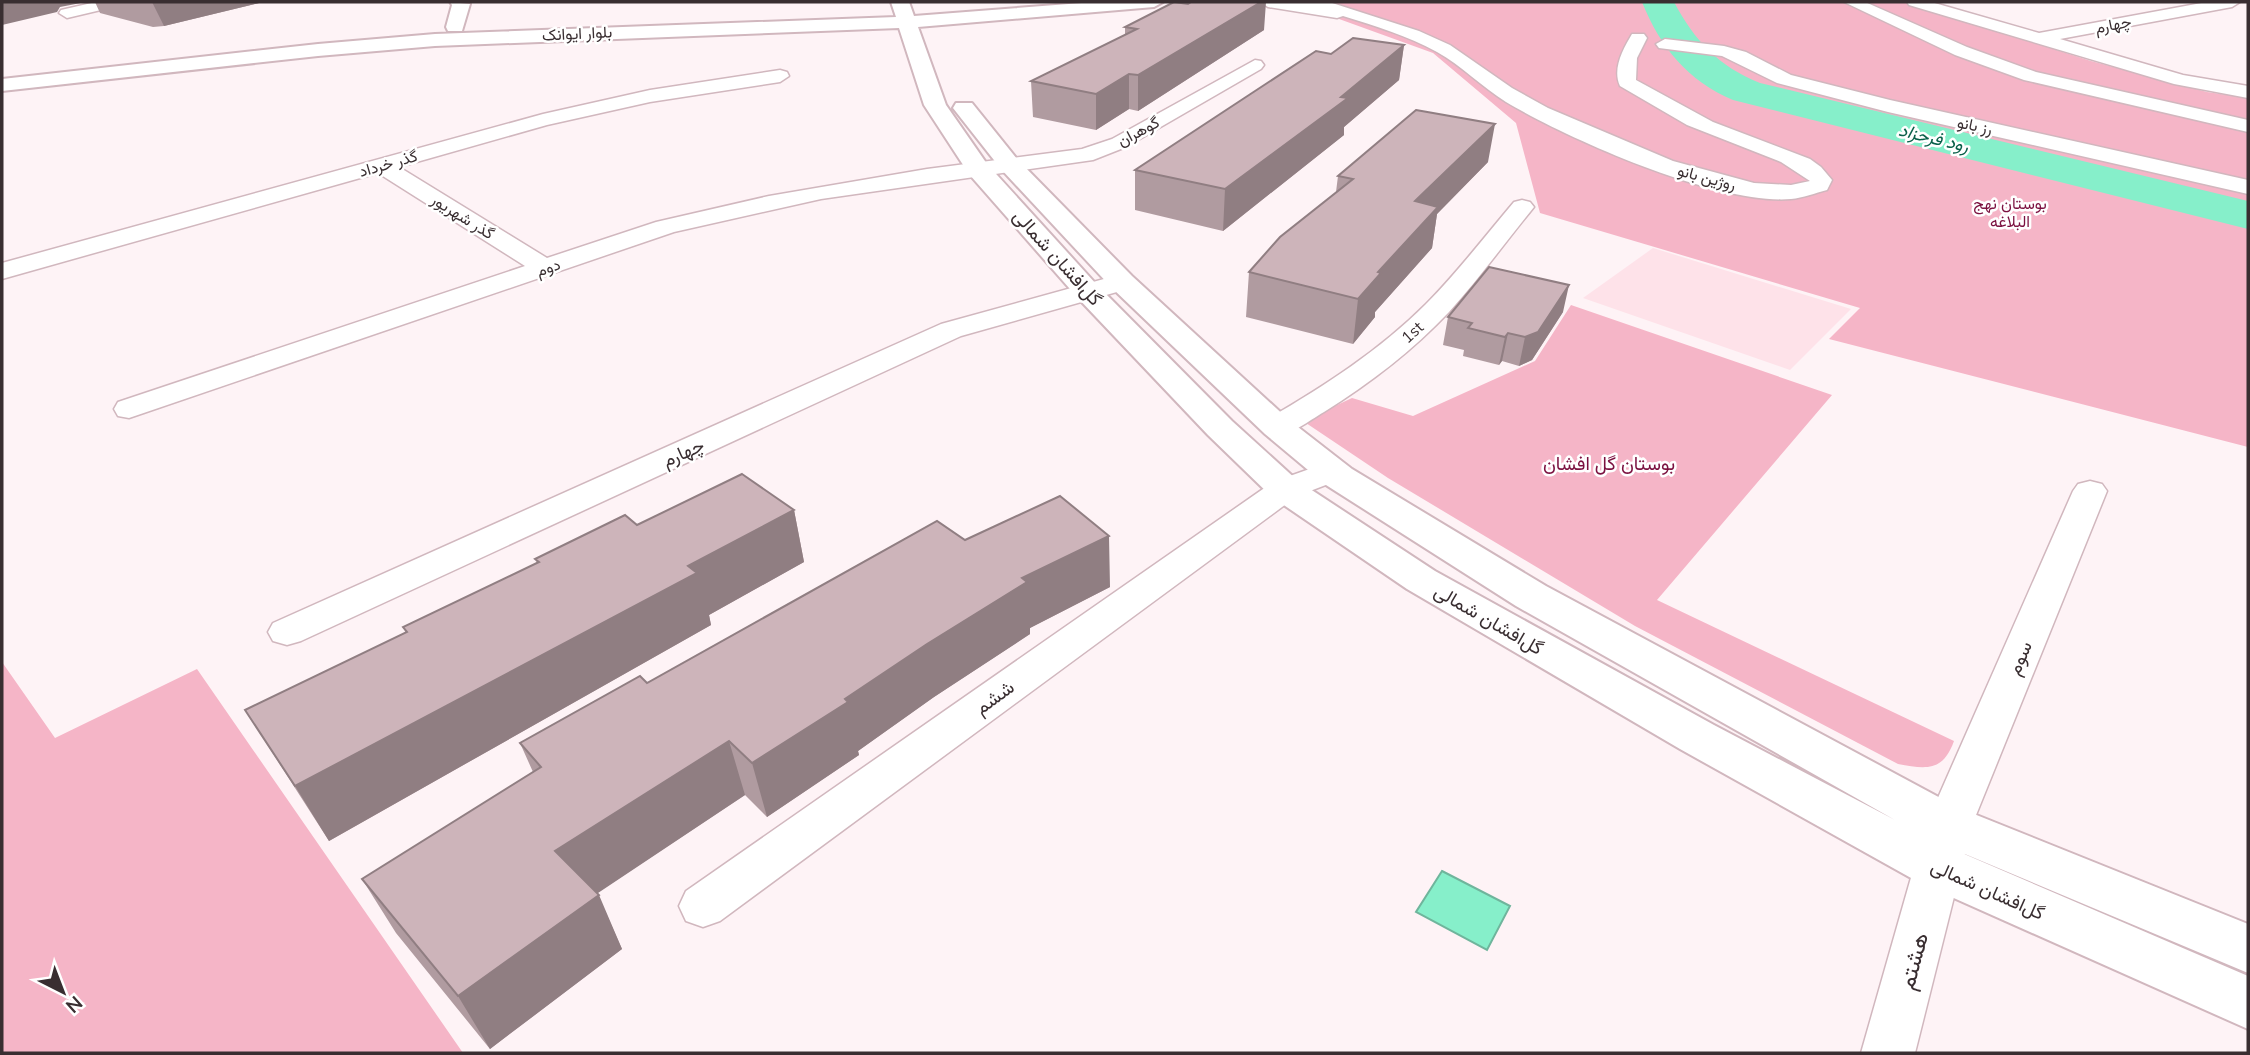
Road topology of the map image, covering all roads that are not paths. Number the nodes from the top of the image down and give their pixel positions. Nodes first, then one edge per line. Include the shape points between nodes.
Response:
1 (116, 2) edge
2 (459, 2) edge
3 (1026, 2) edge
4 (1154, 2) edge
5 (1268, 2) edge
6 (1314, 2) edge
7 (1852, 2) edge
8 (1915, 2) edge
9 (2232, 2) edge
10 (916, 11) edge
11 (67, 13) dead end
12 (1357, 16) junction
13 (456, 27) junction
14 (1638, 37) dead end
15 (2035, 39) junction
16 (1665, 44) dead end
17 (1255, 65) dead end
18 (2, 70) edge
19 (2248, 75) edge
20 (780, 76) dead end
21 (2, 85) edge
22 (2203, 85) junction
23 (2248, 92) edge
24 (2248, 126) edge
25 (381, 165) junction
26 (994, 166) junction
27 (2248, 187) edge
28 (1522, 207) dead end
29 (545, 268) junction
30 (2, 271) edge
31 (1104, 287) junction
32 (129, 409) dead end
33 (1277, 427) junction
34 (1332, 471) junction
35 (1285, 489) junction
36 (2090, 491) dead end
37 (288, 632) dead end
38 (1944, 847) junction
39 (703, 906) dead end
40 (2248, 949) edge
41 (2248, 1003) edge
42 (1888, 1053) edge

1 - 11 street
2 - 13 main road
3 - 10 main road, بلوار ایوانک
4 - 10 main road, بلوار ایوانک
5 - 12 street
6 - 12 street
7 - 24 street via 1961,51 2031,76
8 - 15 street
9 - 15 street, چهارم
10 - 13 main road, بلوار ایوانک
10 - 21 main road, بلوار ایوانک via 435,40
10 - 26 main road, گل‌افشان شمالی via 935,105
12 - 14 street, روژین بانو via 1443,49 1510,96 1631,153 1762,191 1798,192 1819,185 1821,180 1808,167 1719,132 1627,82 1628,58
13 - 18 main road, بلوار ایوانک
15 - 22 street
16 - 27 street, رز بانو via 1740,55 1807,86
17 - 26 street, گوهران via 1119,143 1085,155
19 - 22 street
20 - 25 street, گذر خرداد via 542,120
22 - 23 street
25 - 29 street, گذر شهریور
25 - 30 street, گذر خرداد
26 - 29 street, دوم via 840,188 717,213
26 - 31 main road, گل‌افشان شمالی
28 - 33 street, 1st via 1426,319 1333,394
29 - 32 street, دوم
31 - 33 main road, گل‌افشان شمالی
31 - 35 main road, گل‌افشان شمالی via 1220,428
31 - 37 street, چهارم via 951,330
33 - 34 main road, گل‌افشان شمالی
34 - 35 street, ششم
34 - 38 main road, گل‌افشان شمالی
35 - 38 main road, گل‌افشان شمالی via 1421,580 1697,737
35 - 39 street, ششم
36 - 38 street, سوم
38 - 40 main road, گل‌افشان شمالی
38 - 41 main road, گل‌افشان شمالی
38 - 42 street, هشتم

